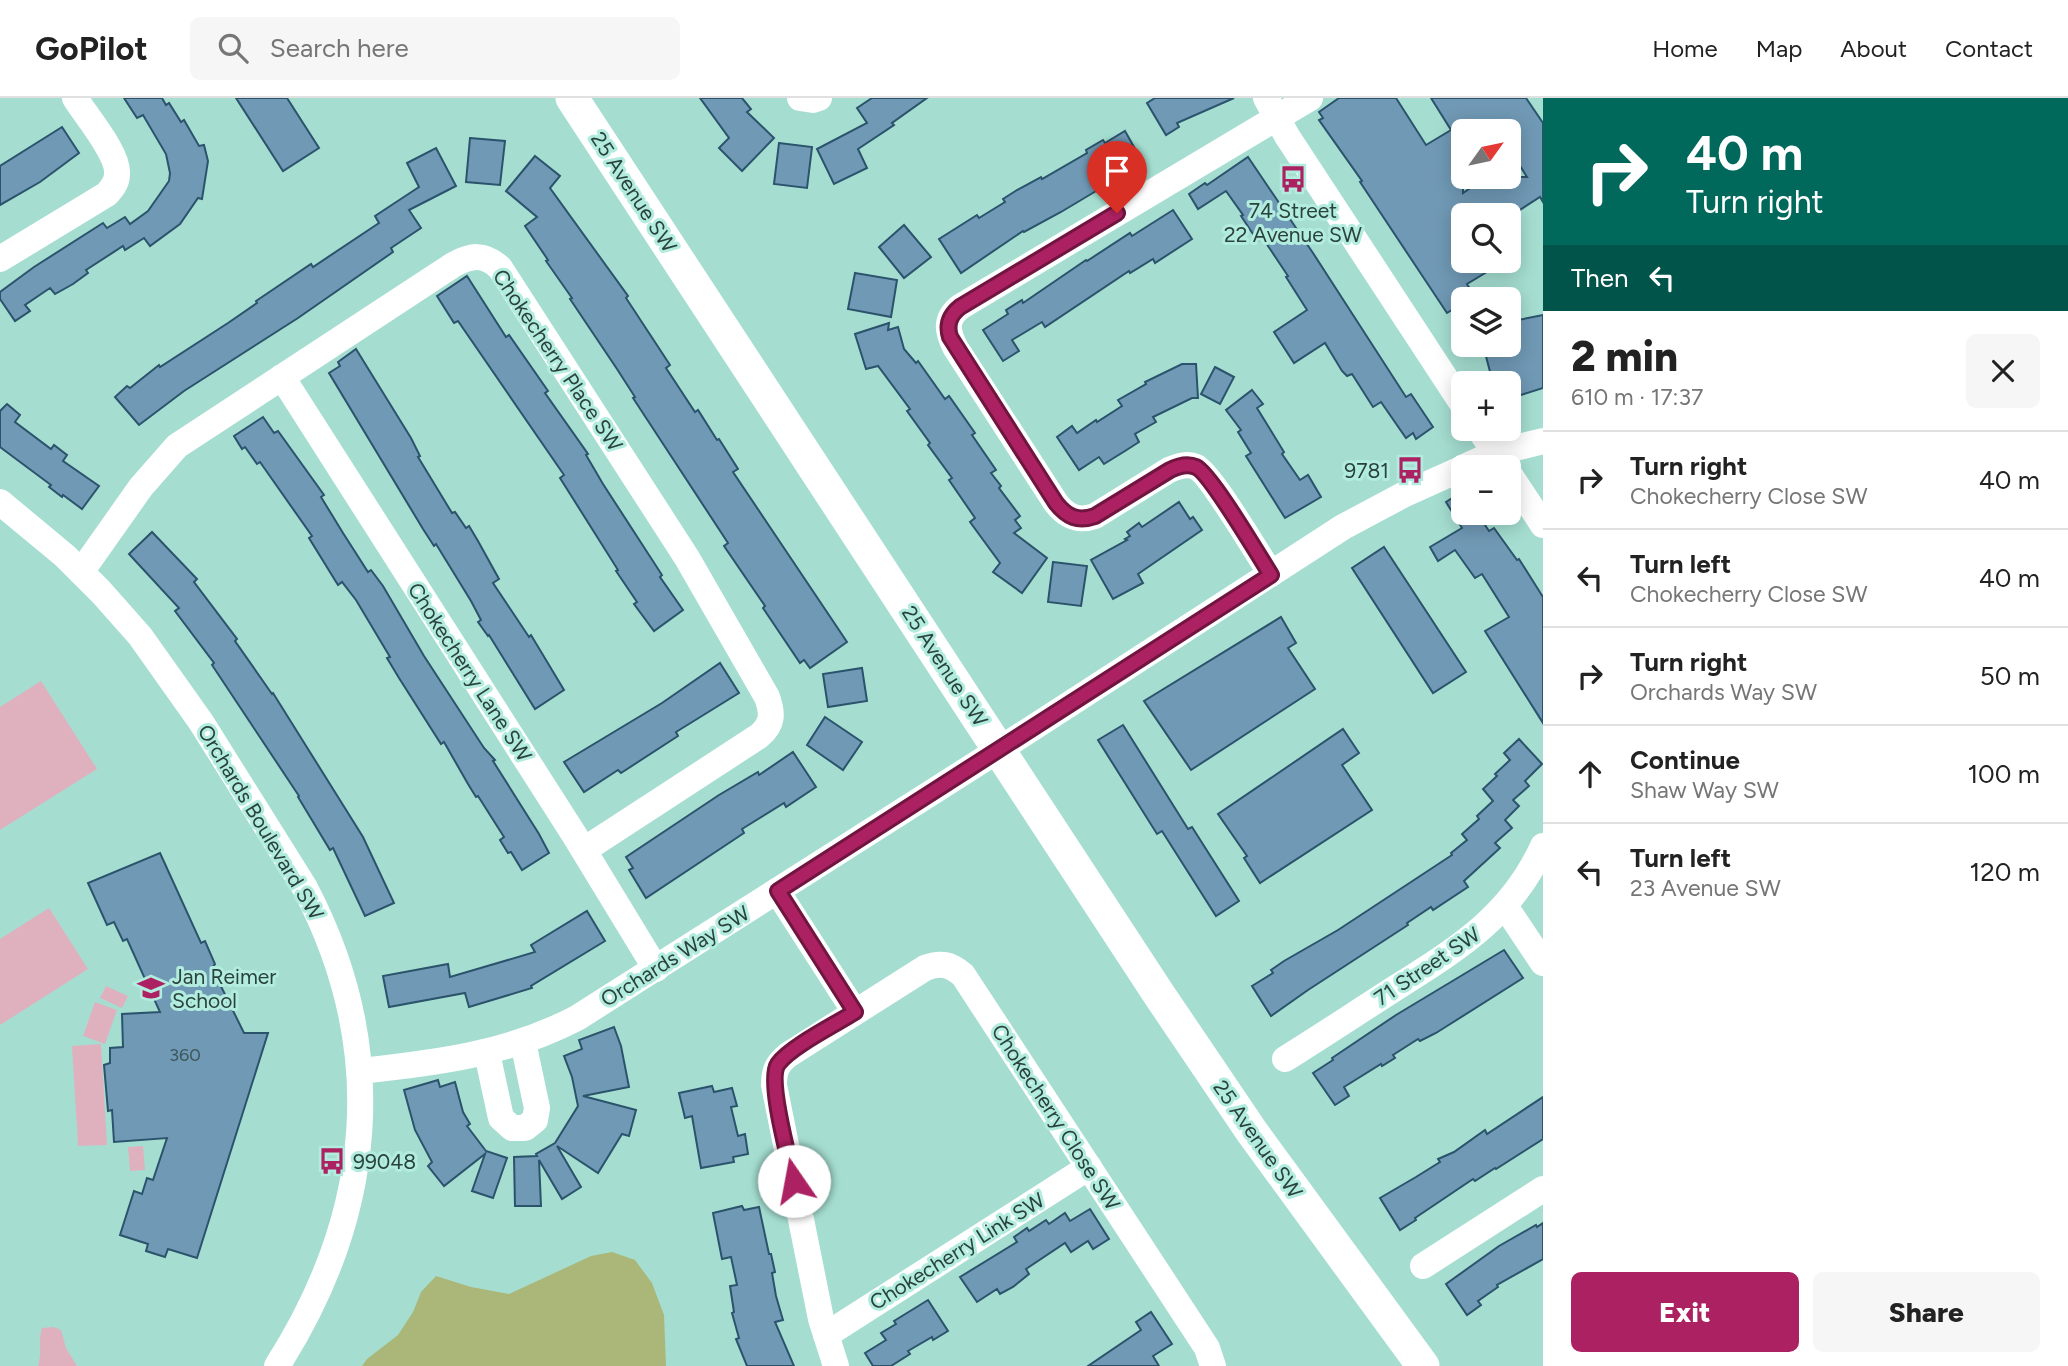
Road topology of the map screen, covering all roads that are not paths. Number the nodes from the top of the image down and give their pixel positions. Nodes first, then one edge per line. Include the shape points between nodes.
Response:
1 (75, 98) edge
2 (572, 98) edge
3 (1310, 98) edge
4 (1272, 108) edge
5 (0, 259) edge
6 (282, 377) junction
7 (1451, 386) edge
8 (1543, 441) edge
9 (1519, 455) edge
10 (1451, 473) edge
11 (1521, 491) edge
12 (0, 502) edge
13 (1543, 525) edge
14 (81, 572) junction
15 (1271, 575) junction
16 (1000, 750) junction
17 (1543, 846) edge
18 (584, 850) junction
19 (778, 891) junction
20 (1506, 906) junction
21 (1543, 963) edge
22 (656, 968) junction
23 (855, 1012) junction
24 (523, 1042) junction
25 (487, 1053) junction
26 (1285, 1059) dead end
27 (360, 1071) junction
28 (1089, 1167) junction
29 (1543, 1189) edge
30 (1423, 1266) dead end
31 (825, 1335) junction
32 (277, 1366) edge
33 (836, 1366) edge
34 (1213, 1366) edge
35 (1423, 1366) edge

1 - 5 street via 115,161 114,185 107,194
2 - 16 main road, 25 Avenue SW
3 - 4 street
4 - 7 street
4 - 15 street via 960,307 948,323 955,347 1068,516 1085,519 1170,470 1193,466 1212,483
6 - 14 street, Chokecherry Place SW via 164,459
6 - 18 street, Chokecherry Lane SW
6 - 18 street, Chokecherry Place SW via 453,265 484,257 499,268 652,502 767,697 771,723 759,736
8 - 9 street, Orchards Way SW
10 - 15 street, Orchards Way SW via 1365,515
11 - 13 street
12 - 14 street, Orchards Boulevard SW
14 - 27 street, Orchards Boulevard SW via 166,671 305,888 341,971
15 - 16 street, Orchards Way SW
16 - 19 street, Orchards Way SW
16 - 35 main road, 25 Avenue SW via 1252,1132
17 - 20 street, 71 Street SW
18 - 22 street, Chokecherry Lane SW
19 - 22 street, Orchards Way SW
19 - 23 street
20 - 21 street
20 - 26 street, 71 Street SW via 1460,947
22 - 24 street, Orchards Way SW via 577,1018
23 - 28 street, Chokecherry Close SW via 925,968 946,964 955,968 964,975
23 - 31 street, Chokecherry Close SW via 788,1055 774,1074
24 - 25 street, Orchards Way SW
24 - 25 street via 537,1108 535,1120 525,1128 512,1128 501,1118
25 - 27 street, Orchards Way SW
27 - 32 street, Orchards Boulevard SW via 357,1163 344,1224 323,1277
28 - 31 street, Chokecherry Link SW
28 - 34 street, Chokecherry Close SW via 1207,1348
29 - 30 street
31 - 33 street, Chokecherry Close SW

